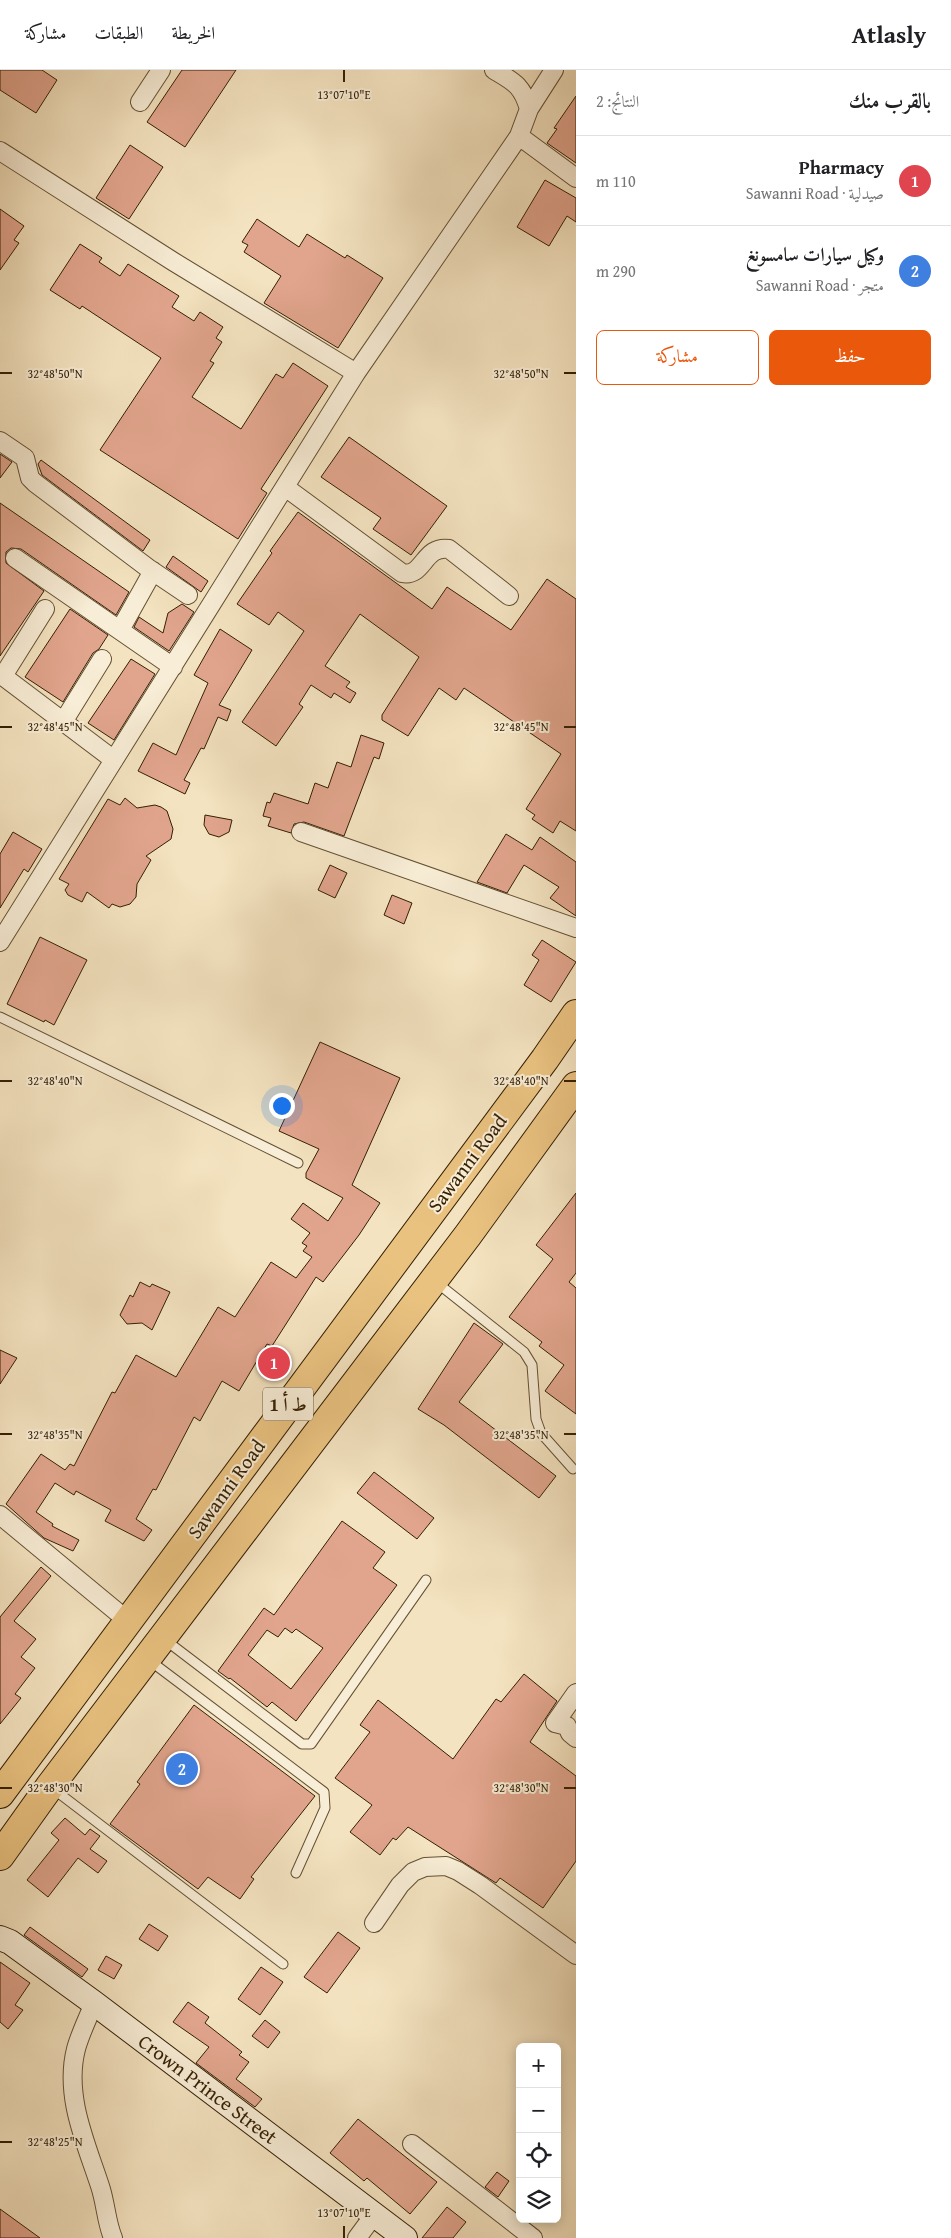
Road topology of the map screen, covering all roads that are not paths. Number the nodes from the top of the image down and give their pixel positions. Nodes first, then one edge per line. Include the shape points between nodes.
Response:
1 (161, 70) edge
2 (494, 70) edge
3 (554, 70) edge
4 (140, 102) dead end
5 (529, 109) junction
6 (519, 136) junction
7 (0, 151) edge
8 (576, 178) edge
9 (356, 373) junction
10 (0, 441) edge
11 (285, 487) junction
12 (15, 558) dead end
13 (153, 571) junction
14 (188, 595) dead end
15 (509, 596) dead end
16 (46, 609) dead end
17 (120, 630) junction
18 (102, 659) dead end
19 (173, 667) junction
20 (1, 675) edge
21 (63, 722) junction
22 (114, 760) junction
23 (301, 832) dead end
24 (576, 928) edge
25 (0, 942) edge
26 (576, 1014) edge
27 (0, 1017) edge
28 (576, 1086) edge
29 (298, 1163) dead end
30 (433, 1280) junction
31 (573, 1469) dead end
32 (0, 1515) edge
33 (426, 1580) dead end
34 (128, 1621) junction
35 (154, 1648) junction
36 (576, 1694) edge
37 (576, 1738) edge
38 (50, 1786) junction
39 (0, 1794) edge
40 (0, 1856) edge
41 (296, 1874) dead end
42 (374, 1923) dead end
43 (3, 1942) edge
44 (576, 1955) edge
45 (283, 1964) dead end
46 (94, 2003) junction
47 (412, 2144) dead end
48 (374, 2215) junction
49 (113, 2238) edge
50 (357, 2238) edge
51 (405, 2238) edge
52 (534, 2238) edge

1 - 4 street
2 - 5 street via 524,93
3 - 5 street
5 - 6 street
6 - 8 street
6 - 9 street
7 - 9 street
9 - 11 street
10 - 13 street via 25,458 30,478
11 - 15 street via 402,573 415,572 434,550 449,549
11 - 19 street
12 - 17 street
13 - 14 street
13 - 17 street
16 - 20 street
17 - 19 street
18 - 21 street
19 - 22 street
20 - 21 street
21 - 22 street
22 - 25 street
23 - 24 street
26 - 34 highway, Sawanni Road / ط أ 1
27 - 29 lane
28 - 30 highway, Sawanni Road / ط أ 1
30 - 31 lane via 524,1352 532,1365 536,1419 541,1433
30 - 35 highway, Sawanni Road / ط أ 1
32 - 34 street
33 - 35 lane via 311,1744 302,1744
34 - 39 highway, Sawanni Road / ط أ 1
35 - 38 highway, Sawanni Road / ط أ 1
35 - 41 lane via 324,1792 325,1808
36 - 37 street via 555,1724 567,1726
38 - 40 highway, Sawanni Road / ط أ 1
38 - 45 lane
42 - 44 street via 413,1872 426,1867 446,1866 480,1885
43 - 46 main road, Crown Prince Street
46 - 48 main road, Crown Prince Street
46 - 49 street via 76,2049 73,2086 78,2120 104,2196
47 - 52 street
48 - 50 street
48 - 51 main road, Crown Prince Street

